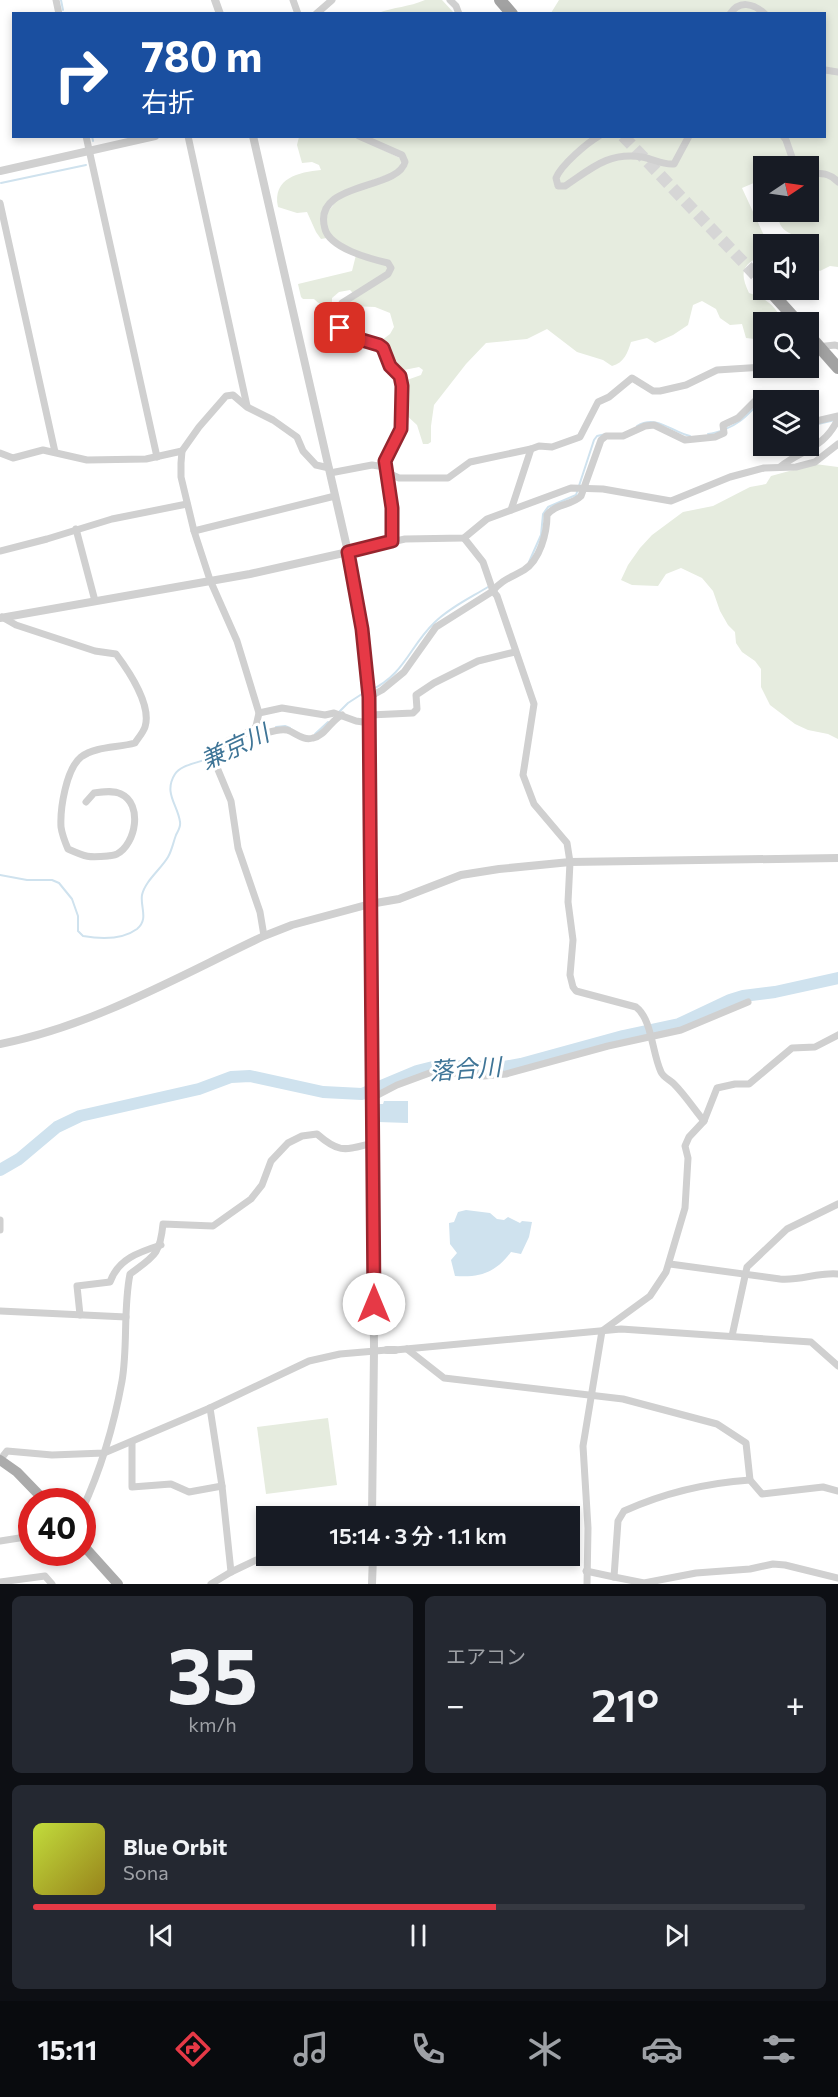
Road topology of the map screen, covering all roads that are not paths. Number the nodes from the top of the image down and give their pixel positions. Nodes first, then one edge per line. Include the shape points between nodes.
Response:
1 (295, 0) edge
2 (332, 0) edge
3 (495, 0) edge
4 (500, 0) edge
5 (298, 12) edge
6 (318, 12) edge
7 (504, 12) edge
8 (510, 12) edge
9 (731, 12) edge
10 (763, 12) edge
11 (86, 138) edge
12 (146, 138) edge
13 (188, 138) edge
14 (253, 138) edge
15 (364, 138) edge
16 (596, 138) edge
17 (688, 138) edge
18 (784, 138) edge
19 (89, 151) junction
20 (792, 156) edge
21 (0, 171) edge
22 (819, 174) edge
23 (838, 182) edge
24 (0, 203) edge
25 (778, 300) edge
26 (783, 300) edge
27 (789, 312) edge
28 (794, 312) edge
29 (819, 341) edge
30 (819, 346) edge
31 (838, 346) edge
32 (819, 347) edge
33 (838, 363) edge
34 (753, 368) edge
35 (838, 368) edge
36 (753, 404) edge
37 (247, 406) junction
38 (838, 419) edge
39 (819, 422) edge
40 (838, 444) edge
41 (531, 449) junction
42 (182, 451) junction
43 (55, 452) junction
44 (0, 453) edge
45 (157, 457) junction
46 (385, 467) junction
47 (780, 467) junction
48 (330, 471) junction
49 (580, 488) junction
50 (335, 496) junction
51 (187, 504) junction
52 (511, 510) junction
53 (76, 529) junction
54 (194, 531) junction
55 (464, 538) junction
56 (392, 541) junction
57 (0, 551) edge
58 (348, 552) junction
59 (210, 580) junction
60 (491, 587) junction
61 (95, 601) junction
62 (1, 617) edge
63 (515, 652) junction
64 (369, 694) junction
65 (259, 713) junction
66 (339, 714) junction
67 (370, 719) junction
68 (255, 732) junction
69 (86, 802) dead end
70 (838, 858) edge
71 (570, 862) junction
72 (370, 904) junction
73 (264, 936) junction
74 (748, 1002) dead end
75 (838, 1035) edge
76 (650, 1037) junction
77 (0, 1044) edge
78 (372, 1097) junction
79 (704, 1121) junction
80 (373, 1143) junction
81 (838, 1204) edge
82 (0, 1220) edge
83 (0, 1230) edge
84 (161, 1245) junction
85 (670, 1264) junction
86 (838, 1274) edge
87 (745, 1276) junction
88 (0, 1311) edge
89 (80, 1316) junction
90 (126, 1317) junction
91 (602, 1331) junction
92 (732, 1336) junction
93 (407, 1349) junction
94 (374, 1350) junction
95 (838, 1366) edge
96 (592, 1396) junction
97 (210, 1408) junction
98 (132, 1442) junction
99 (104, 1453) junction
100 (0, 1460) edge
101 (750, 1480) junction
102 (222, 1486) junction
103 (32, 1488) edge
104 (90, 1488) edge
105 (838, 1491) edge
106 (372, 1506) edge
107 (18, 1538) edge
108 (0, 1541) edge
109 (96, 1560) edge
110 (256, 1560) edge
111 (373, 1566) edge
112 (586, 1571) junction
113 (231, 1572) junction
114 (614, 1577) junction
115 (838, 1578) edge
116 (0, 1582) edge
117 (52, 1584) edge
118 (118, 1584) edge
119 (211, 1584) edge
120 (372, 1584) edge
121 (586, 1584) edge

1 - 5 street
2 - 6 street
3 - 7 highway
4 - 8 highway
9 - 10 street via 742,2
11 - 19 street
12 - 19 street
13 - 37 street
14 - 48 street
15 - 46 street via 402,155 405,162 399,172 334,199 323,222 336,244 388,263 391,268 388,274 342,303 337,315 343,333 383,348 390,366 402,380 401,429 387,454
16 - 17 street via 560,170 558,186 565,186 606,159 619,156 674,164
18 - 20 street
19 - 21 street
19 - 45 street
22 - 23 street via 832,175
24 - 43 street
25 - 27 highway
26 - 28 highway
29 - 33 highway, bridge
30 - 35 highway, bridge
31 - 32 street
34 - 41 street via 717,370 686,385 660,391 632,378 598,402 580,437 552,447
36 - 49 street via 715,438 685,440 654,425 623,436 606,436 596,449
37 - 42 street via 232,395 226,396
37 - 48 street via 297,436 303,451 316,465
38 - 39 street
38 - 47 street via 814,448
40 - 47 street via 815,462
41 - 46 street via 470,462 448,478 399,477 388,473
41 - 52 street
42 - 45 street
42 - 51 street via 181,477
43 - 44 street via 42,450 14,458
43 - 45 street via 87,460
46 - 48 street
46 - 56 street via 392,508
47 - 49 street via 730,477 671,501
48 - 50 street
49 - 52 street via 545,496
49 - 60 street via 578,500 556,507 547,515 547,529 531,565
50 - 54 street
50 - 58 street
51 - 53 street
51 - 54 street
52 - 55 street via 487,519
53 - 57 street
53 - 61 street
54 - 59 street
55 - 56 street
55 - 60 street via 483,562
56 - 58 street
58 - 59 street
58 - 64 street
59 - 61 street
59 - 65 street via 237,641
60 - 63 street
60 - 64 street via 436,627 404,672 382,690
61 - 62 street
62 - 69 street via 95,651 116,654 131,674 144,708 144,729 135,743 81,757 63,798 61,828 68,849 88,858 117,855 135,827 133,808 125,796 115,792 93,793
63 - 67 street via 478,661 434,683 416,695 417,709 413,713
63 - 71 street via 534,704 523,775 534,804 567,843
64 - 67 street
65 - 66 street via 282,708
65 - 68 street
66 - 67 street via 356,721
66 - 68 street via 317,738 303,738 286,730
67 - 72 street
68 - 73 street via 228,741 213,756 231,801 238,848
70 - 71 street
71 - 72 street via 461,875 399,898
71 - 76 street via 573,987 636,1007 646,1017
72 - 73 street
72 - 78 street
73 - 77 street via 88,1019
74 - 76 street via 681,1030
75 - 79 street via 815,1047 792,1048 749,1084 717,1088
76 - 78 street via 506,1074 435,1071
76 - 79 street via 662,1074
78 - 80 street
79 - 85 street via 685,1146 685,1208
80 - 84 street via 338,1148 330,1147 317,1134 302,1136 288,1143 271,1161 262,1185 251,1199 213,1226 163,1224
80 - 94 street
81 - 87 street via 787,1229 747,1267
82 - 83 street
84 - 89 street via 119,1264 110,1282 77,1286
84 - 90 street via 154,1256 130,1274
85 - 87 street
85 - 91 street via 650,1296
86 - 87 street via 794,1280
87 - 92 street
88 - 89 street
89 - 90 street
90 - 99 street via 122,1380
91 - 92 street
91 - 93 street
91 - 96 street
92 - 95 street via 812,1342
93 - 94 street
93 - 96 street via 444,1378
94 - 97 street via 309,1361
94 - 106 street
96 - 101 street via 623,1399 717,1424 746,1443
96 - 112 street via 583,1446 588,1528
97 - 98 street
97 - 102 street
98 - 99 street
98 - 102 street via 132,1487 171,1484 189,1492
99 - 100 street via 52,1455 7,1451
99 - 104 street
100 - 103 main road
101 - 105 street via 762,1494 823,1487
101 - 114 street via 689,1488 624,1511 618,1521
102 - 113 street
107 - 108 street
109 - 118 main road
110 - 113 street
111 - 120 street
112 - 114 street
112 - 121 street
113 - 119 street
114 - 115 street via 644,1583 773,1564
116 - 117 street via 45,1576

